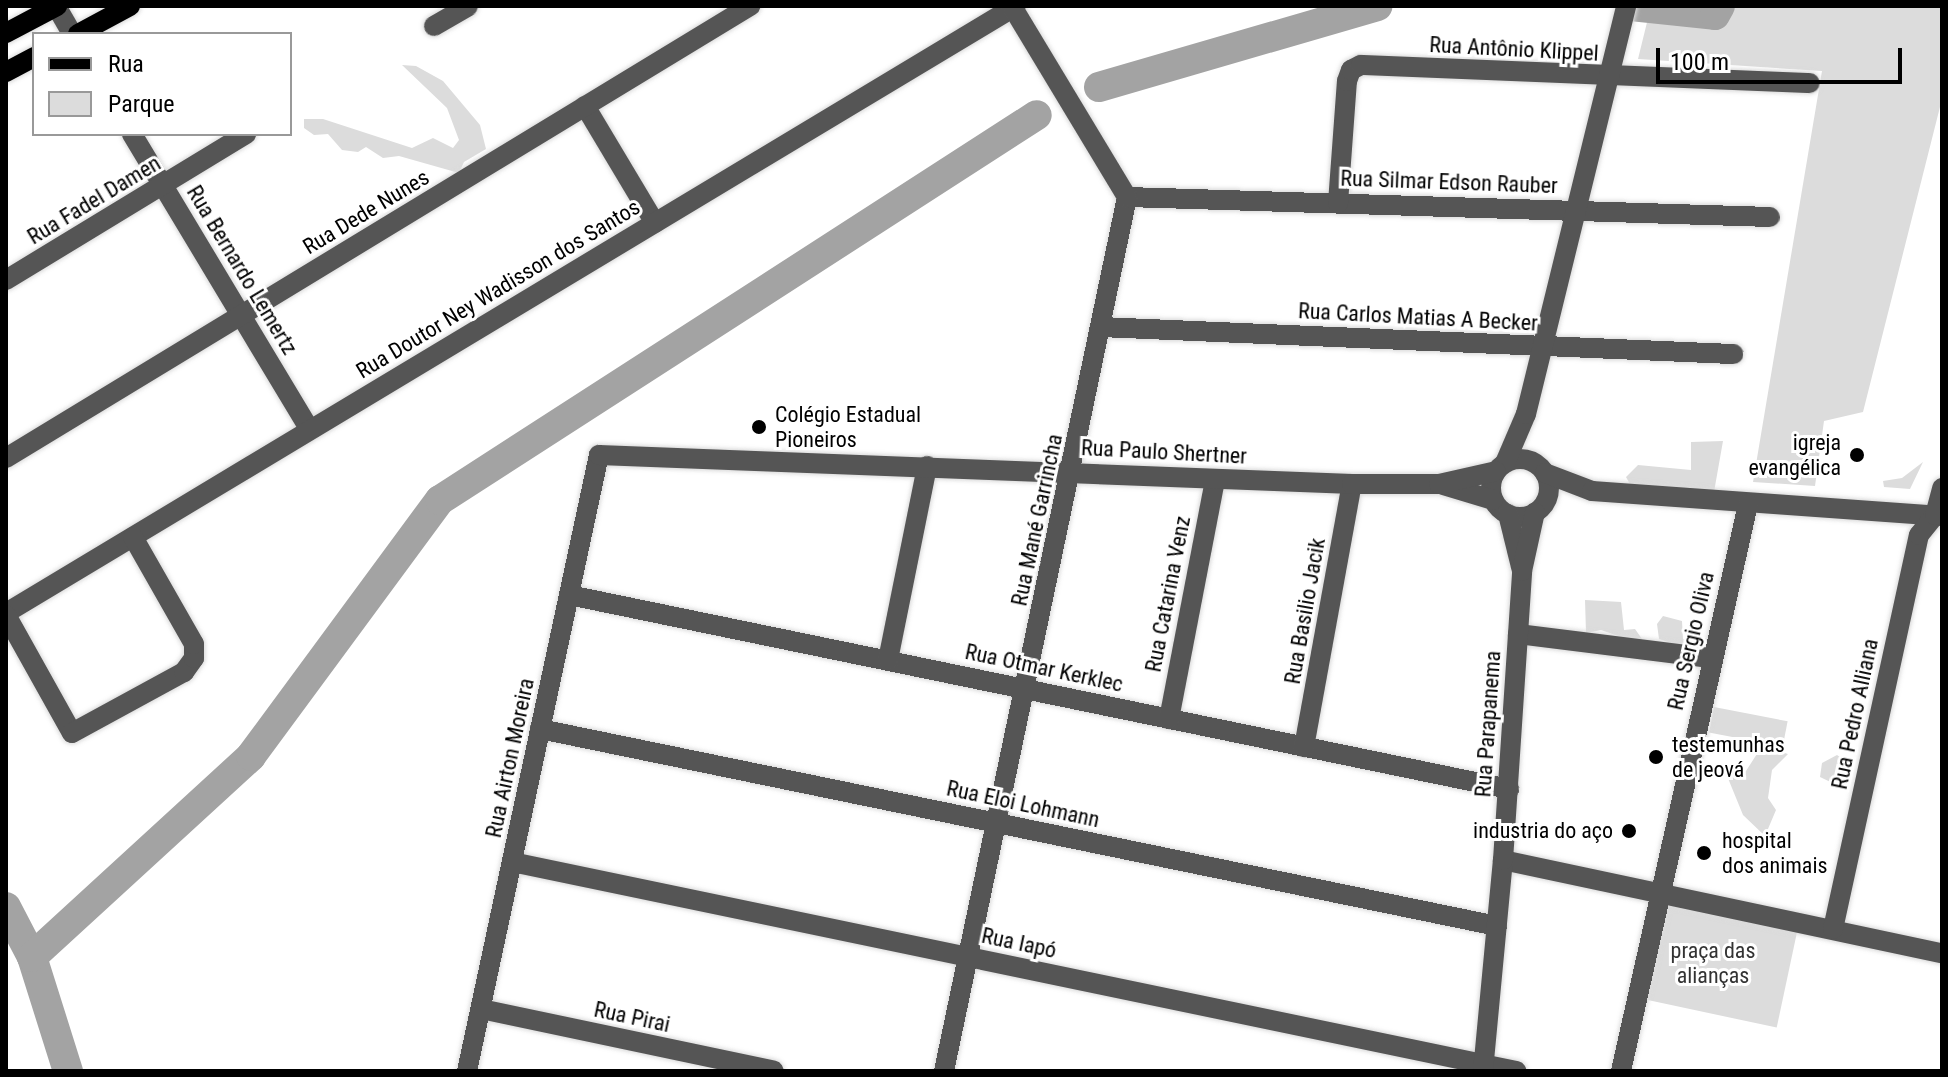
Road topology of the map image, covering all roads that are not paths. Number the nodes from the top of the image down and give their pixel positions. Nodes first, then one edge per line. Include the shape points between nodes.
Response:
1 (56, 6) edge
2 (130, 6) edge
3 (468, 6) edge
4 (750, 6) edge
5 (1626, 6) edge
6 (1014, 7) edge
7 (434, 26) dead end
8 (74, 32) edge
9 (79, 32) edge
10 (6, 33) edge
11 (32, 58) edge
12 (6, 72) edge
13 (1608, 78) junction
14 (1810, 83) dead end
15 (585, 106) junction
16 (133, 136) edge
17 (243, 136) edge
18 (163, 186) junction
19 (1127, 197) junction
20 (1338, 203) junction
21 (1576, 210) junction
22 (1770, 217) dead end
23 (655, 223) junction
24 (6, 280) edge
25 (241, 315) junction
26 (1101, 327) junction
27 (1541, 347) junction
28 (1733, 354) dead end
29 (1526, 414) junction
30 (310, 430) junction
31 (599, 455) joint
32 (6, 458) edge
33 (927, 466) junction
34 (1501, 467) junction
35 (1539, 468) junction
36 (1072, 471) junction
37 (1215, 479) junction
38 (1352, 484) junction
39 (1439, 484) junction
40 (1942, 488) edge
41 (1592, 491) junction
42 (1493, 500) junction
43 (1748, 504) junction
44 (1540, 507) junction
45 (1508, 514) junction
46 (1938, 516) edge
47 (133, 537) junction
48 (1522, 571) junction
49 (569, 595) junction
50 (6, 614) edge
51 (1518, 634) junction
52 (1711, 658) junction
53 (888, 660) junction
54 (1026, 689) junction
55 (1169, 719) junction
56 (540, 729) junction
57 (1304, 747) junction
58 (1509, 789) junction
59 (997, 823) junction
60 (1503, 860) junction
61 (512, 862) junction
62 (1659, 893) junction
63 (1497, 926) junction
64 (1833, 929) junction
65 (1942, 953) edge
66 (969, 957) junction
67 (481, 1009) junction
68 (1483, 1068) edge
69 (467, 1071) edge
70 (774, 1071) edge
71 (944, 1071) edge
72 (1516, 1071) edge
73 (1621, 1071) edge

1 - 8 street
1 - 10 main road
2 - 9 main road
3 - 7 street
4 - 15 street, Rua Dede Nunes
5 - 13 street
6 - 19 street
6 - 23 street, Rua Doutor Ney Wadisson dos Santos
11 - 12 main road
13 - 14 street, Rua Antônio Klippel
13 - 20 street, Rua Antônio Klippel via 1361,65 1351,70
13 - 21 street
15 - 23 street
15 - 25 street, Rua Dede Nunes
16 - 18 street, Rua Bernardo Lemertz
17 - 18 street, Rua Fadel Damen
18 - 24 street, Rua Fadel Damen
18 - 25 street, Rua Bernardo Lemertz
19 - 20 street, Rua Silmar Edson Rauber
19 - 26 street, Rua Mané Garrincha
20 - 21 street, Rua Silmar Edson Rauber
21 - 22 street, Rua Silmar Edson Rauber
21 - 27 street
23 - 30 street, Rua Doutor Ney Wadisson dos Santos
25 - 30 street, Rua Bernardo Lemertz
25 - 32 street, Rua Dede Nunes
26 - 27 street, Rua Carlos Matias A Becker
26 - 36 street, Rua Mané Garrincha
27 - 28 street, Rua Carlos Matias A Becker
27 - 29 street
29 - 34 street
29 - 35 street, Rua Parapanema
30 - 47 street, Rua Doutor Ney Wadisson dos Santos
31 - 33 street, Rua Paulo Shertner
31 - 49 street, Rua Airton Moreira
33 - 36 street, Rua Paulo Shertner
33 - 53 street
34 - 35 street, Rua Paulo Shertner
34 - 39 street, Rua Paulo Shertner
34 - 42 street
35 - 41 street
35 - 44 street, Rua Parapanema
36 - 37 street, Rua Paulo Shertner
36 - 54 street, Rua Mané Garrincha
37 - 38 street, Rua Paulo Shertner
37 - 55 street, Rua Catarina Venz
38 - 39 street, Rua Paulo Shertner
38 - 57 street, Rua Basilio Jacik
39 - 42 street, Rua Paulo Shertner
40 - 46 street, Rua Pedro Alliana
41 - 43 street
41 - 44 street
42 - 45 street
43 - 46 street
43 - 52 street, Rua Sergio Oliva
44 - 45 street
44 - 48 street, Rua Parapanema
45 - 48 street, Rua Parapanema
46 - 64 street, Rua Pedro Alliana via 1919,535
47 - 50 street, Rua Doutor Ney Wadisson dos Santos
47 - 50 street via 194,644 194,658 184,672 72,733
48 - 51 street, Rua Parapanema
49 - 53 street, Rua Otmar Kerklec
49 - 56 street, Rua Airton Moreira
51 - 52 street
51 - 58 street, Rua Parapanema
52 - 62 street, Rua Sergio Oliva
53 - 54 street, Rua Otmar Kerklec
54 - 55 street, Rua Otmar Kerklec
54 - 59 street, Rua Mané Garrincha
55 - 57 street, Rua Otmar Kerklec
56 - 59 street, Rua Eloi Lohmann
56 - 61 street, Rua Airton Moreira
57 - 58 street, Rua Otmar Kerklec
58 - 60 street, Rua Parapanema
59 - 63 street, Rua Eloi Lohmann
59 - 66 street, Rua Mané Garrincha
60 - 62 street
60 - 63 street, Rua Parapanema
61 - 66 street, Rua Iapó
61 - 67 street, Rua Airton Moreira
62 - 64 street
62 - 73 street, Rua Sergio Oliva
63 - 68 street, Rua Parapanema
64 - 65 street
66 - 68 street, Rua Iapó
66 - 71 street, Rua Mané Garrincha
67 - 69 street, Rua Airton Moreira
67 - 70 street, Rua Pirai
68 - 72 street, Rua Iapó

